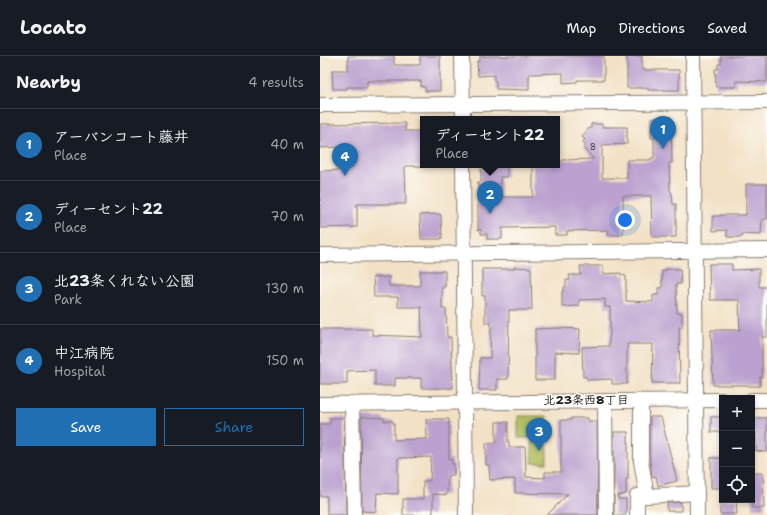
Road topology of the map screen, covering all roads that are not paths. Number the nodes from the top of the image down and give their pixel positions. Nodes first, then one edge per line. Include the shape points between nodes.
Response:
1 (462, 56) edge
2 (693, 56) edge
3 (693, 102) junction
4 (767, 102) edge
5 (463, 104) junction
6 (320, 105) edge
7 (463, 116) edge
8 (463, 168) edge
9 (767, 250) edge
10 (694, 251) junction
11 (464, 253) junction
12 (320, 255) edge
13 (696, 400) junction
14 (719, 400) edge
15 (755, 400) edge
16 (767, 400) edge
17 (605, 401) junction
18 (641, 401) junction
19 (466, 402) junction
20 (352, 403) junction
21 (320, 404) edge
22 (697, 493) junction
23 (647, 496) junction
24 (354, 515) edge
25 (466, 515) edge
26 (606, 515) edge
27 (638, 515) edge
28 (697, 515) edge

1 - 5 street
2 - 3 street
3 - 4 street
3 - 5 street
3 - 10 street
5 - 6 street
5 - 7 street
8 - 11 street
9 - 10 street
10 - 11 street
10 - 13 street
11 - 12 street
11 - 19 street
13 - 14 street
13 - 18 street
13 - 22 street
15 - 16 street
17 - 18 street
17 - 19 street
17 - 26 street
18 - 23 street via 641,461
19 - 20 street
19 - 25 street
20 - 21 street
20 - 24 street
22 - 23 street
22 - 28 street
23 - 27 street via 637,496

